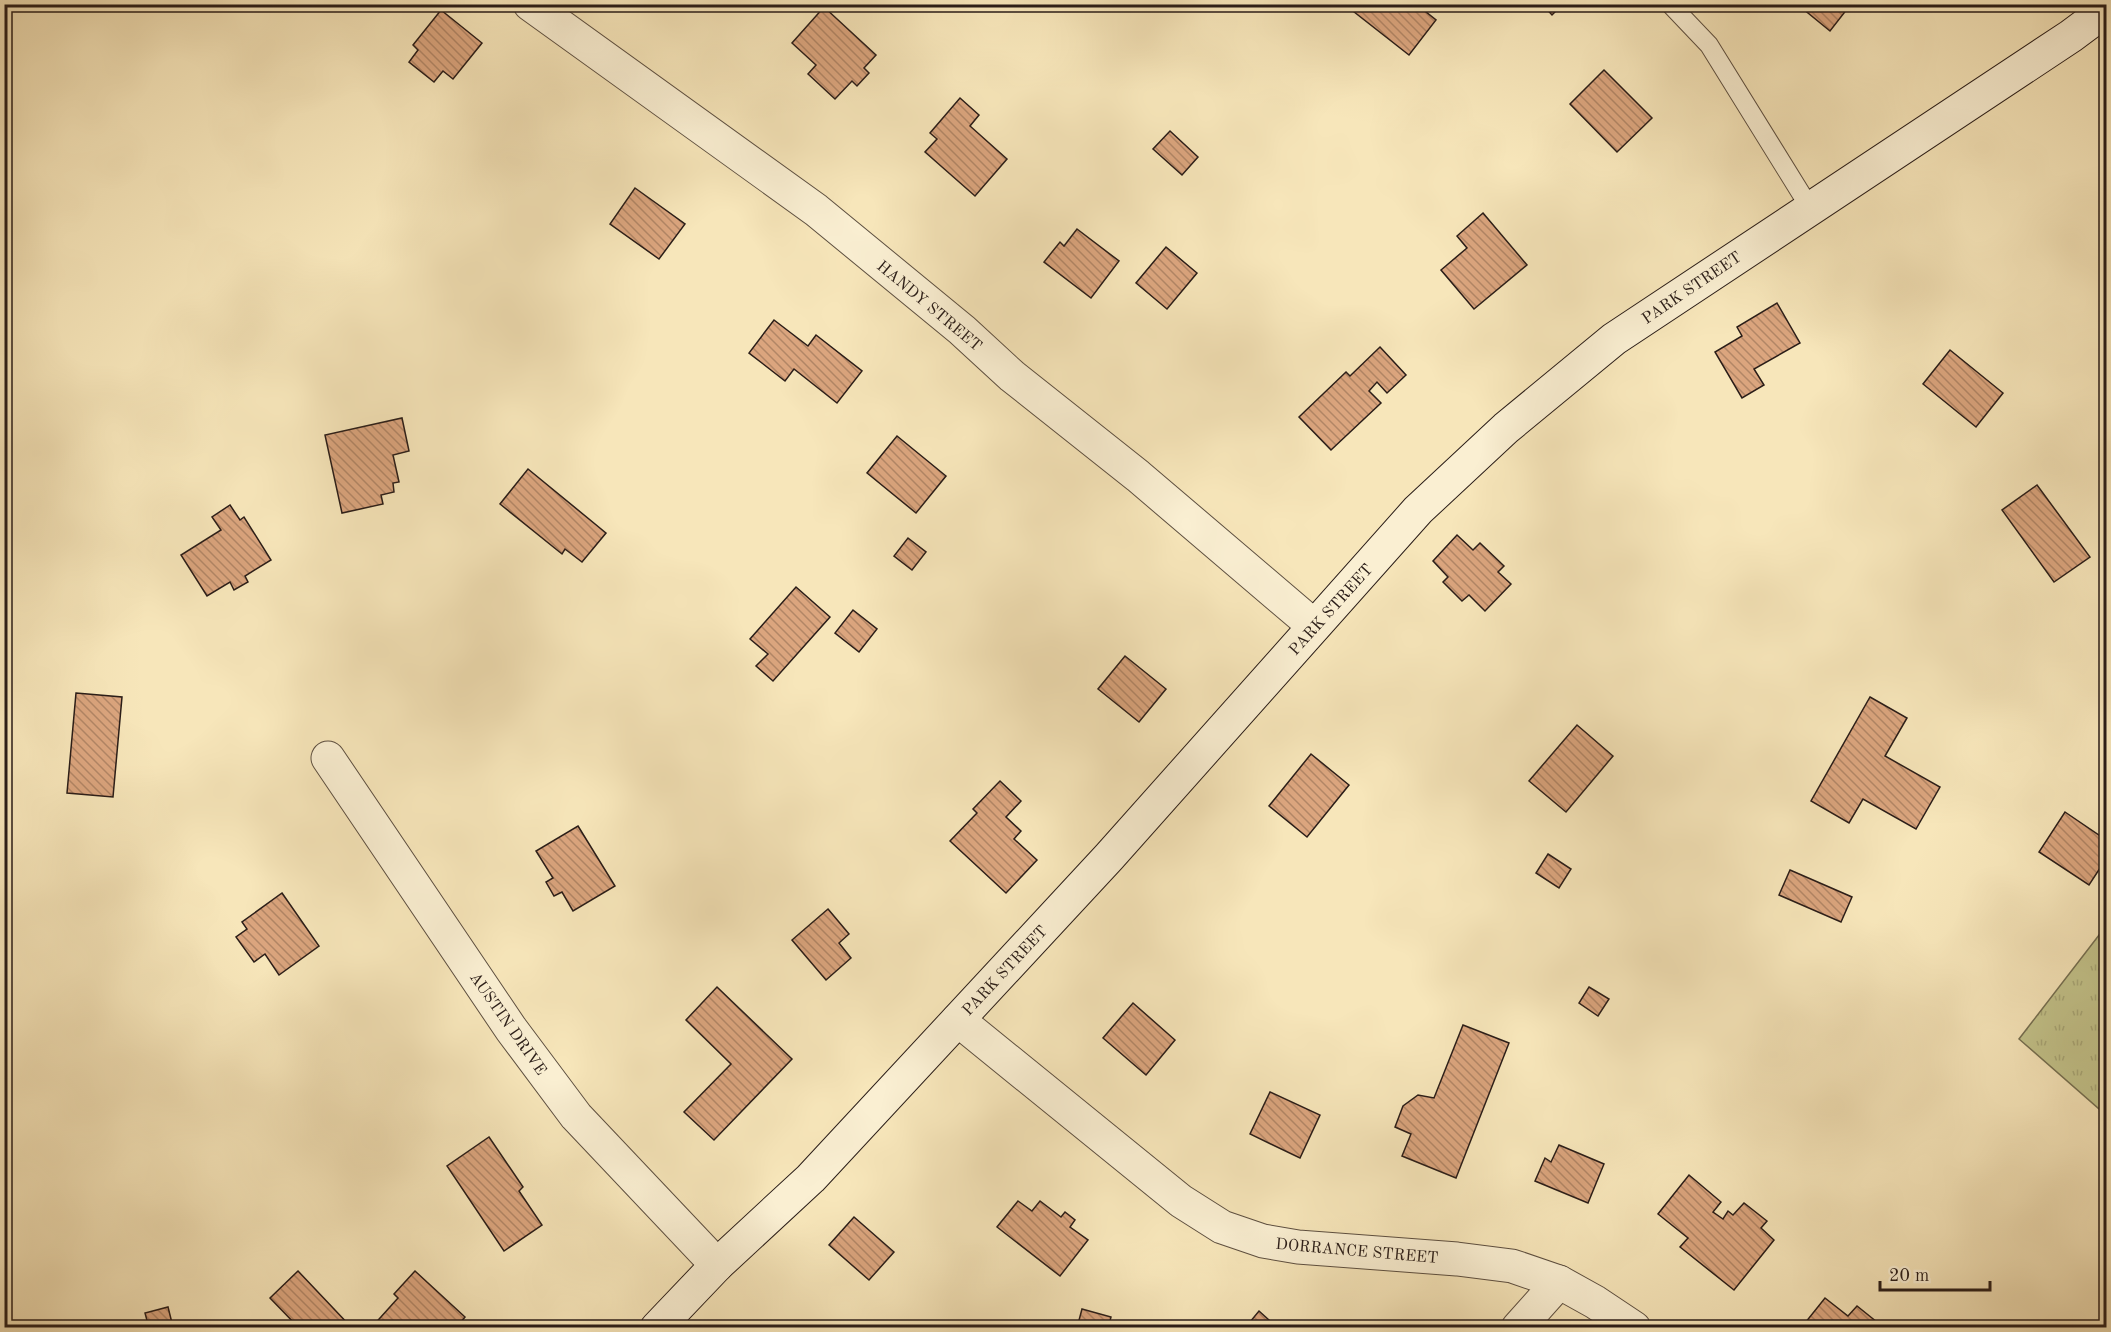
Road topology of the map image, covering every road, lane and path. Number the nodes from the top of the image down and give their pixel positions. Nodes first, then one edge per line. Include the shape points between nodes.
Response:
1 (530, 4) edge
2 (1670, 4) edge
3 (2106, 10) edge
4 (1810, 207) junction
5 (1314, 626) junction
6 (328, 758) dead end
7 (958, 1020) junction
8 (717, 1265) junction
9 (1559, 1282) junction
10 (657, 1328) edge
11 (1518, 1328) edge
12 (1634, 1328) edge

1 - 5 street, HANDY STREET via 816,210
2 - 4 lane via 1709,45
3 - 4 street, PARK STREET
4 - 5 street, PARK STREET via 1614,339 1506,428 1418,510
5 - 7 street, PARK STREET
6 - 8 street, AUSTIN DRIVE via 511,1029 576,1116
7 - 8 street, PARK STREET via 811,1178
7 - 9 street, DORRANCE STREET via 1181,1201 1222,1227 1263,1241 1298,1247 1512,1266
8 - 10 street, PARK STREET
9 - 11 street
9 - 12 street, DORRANCE STREET

